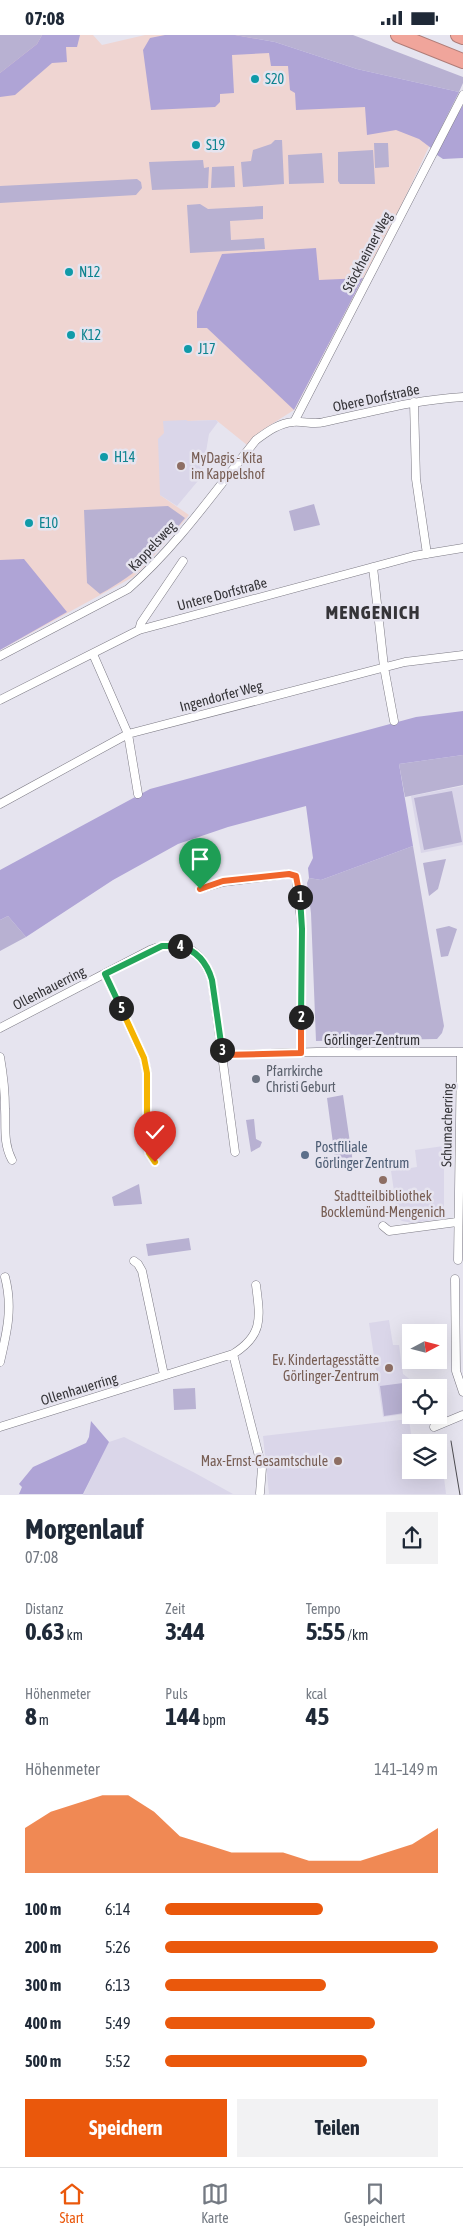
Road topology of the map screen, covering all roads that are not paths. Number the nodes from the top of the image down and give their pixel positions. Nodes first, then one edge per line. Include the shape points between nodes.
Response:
1 (398, 35) edge
2 (458, 35) edge
3 (463, 37) edge
4 (463, 61) edge
5 (463, 95) edge
6 (463, 397) edge
7 (414, 402) junction
8 (294, 422) junction
9 (463, 549) edge
10 (428, 554) junction
11 (183, 561) dead end
12 (373, 567) junction
13 (139, 630) junction
14 (93, 654) junction
15 (463, 655) edge
16 (0, 656) edge
17 (384, 667) junction
18 (0, 700) edge
19 (394, 721) dead end
20 (128, 734) junction
21 (138, 793) dead end
22 (0, 804) edge
23 (200, 889) dead end
24 (105, 974) junction
25 (0, 1028) edge
26 (462, 1052) edge
27 (301, 1053) junction
28 (222, 1055) junction
29 (0, 1057) edge
30 (461, 1143) edge
31 (235, 1152) dead end
32 (12, 1160) dead end
33 (155, 1162) dead end
34 (457, 1222) junction
35 (383, 1226) dead end
36 (458, 1260) dead end
37 (134, 1261) dead end
38 (5, 1277) dead end
39 (455, 1279) dead end
40 (256, 1285) dead end
41 (233, 1354) junction
42 (0, 1362) edge
43 (164, 1375) junction
44 (463, 1392) edge
45 (463, 1415) edge
46 (0, 1427) edge
47 (434, 1427) dead end
48 (260, 1493) dead end

1 - 4 highway
2 - 3 highway
5 - 8 street, Stöckheimer Weg
6 - 7 street, Obere Dorfstraße
7 - 8 street, Obere Dorfstraße via 320,423
7 - 10 street via 416,479
8 - 16 street, Kappelsweg via 270,430 256,440 178,538 128,589
9 - 10 street, Untere Dorfstraße
10 - 12 street, Untere Dorfstraße
11 - 13 street
12 - 13 street, Untere Dorfstraße
12 - 17 street
13 - 14 street, Untere Dorfstraße
14 - 18 street, Untere Dorfstraße
14 - 20 street
15 - 17 street, Ingendorfer Weg via 405,661
17 - 19 street
17 - 20 street, Ingendorfer Weg
20 - 21 street
20 - 22 street, Ingendorfer Weg
23 - 27 street via 223,881 296,876 302,929
24 - 25 street, Ollenhauerring
24 - 28 street, Ollenhauerring via 162,946 182,946 198,954 212,980
24 - 33 street via 144,1058 147,1139 149,1153
26 - 27 street, Görlinger-Zentrum
26 - 30 street, Schumacherring
27 - 28 street, Görlinger-Zentrum
28 - 31 street, Ollenhauerring
29 - 32 street via 5,1139
30 - 34 street, Schumacherring
34 - 35 street via 389,1231
34 - 36 street, Schumacherring
37 - 43 street via 142,1271
38 - 42 street via 10,1314
39 - 44 street via 456,1371
40 - 41 street, Ollenhauerring via 260,1312 258,1326 252,1339
41 - 43 street, Ollenhauerring
41 - 48 street via 262,1468
43 - 46 street, Ollenhauerring
45 - 47 street

